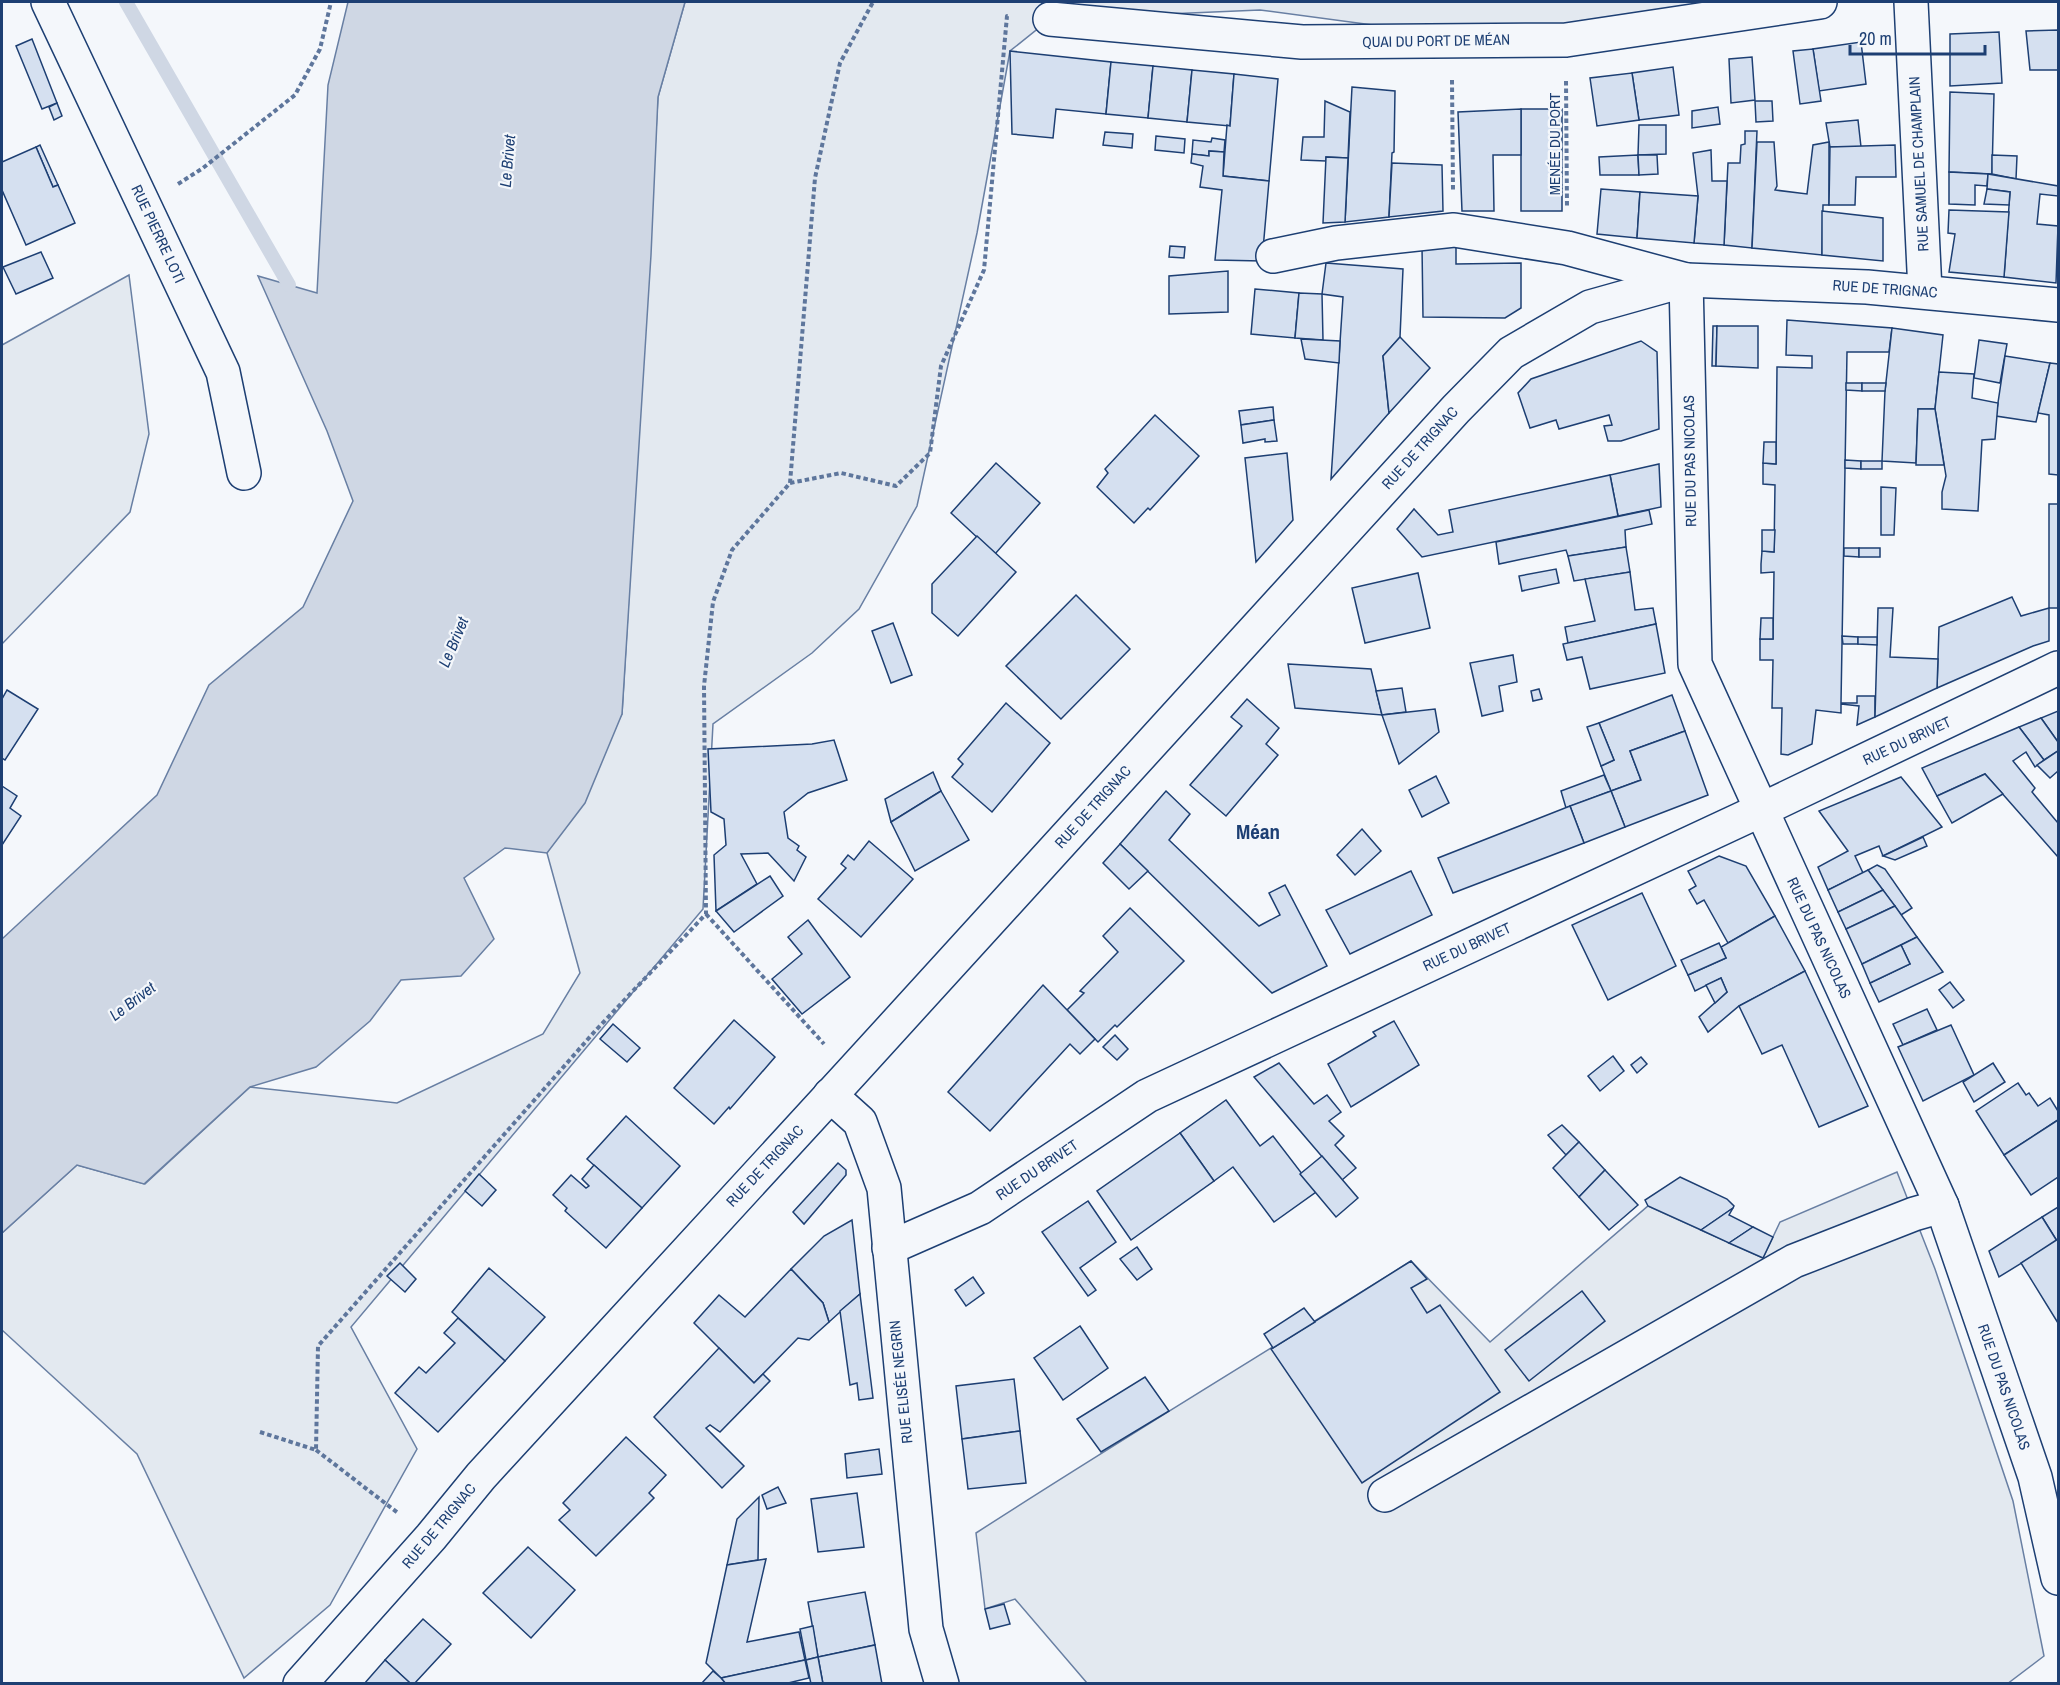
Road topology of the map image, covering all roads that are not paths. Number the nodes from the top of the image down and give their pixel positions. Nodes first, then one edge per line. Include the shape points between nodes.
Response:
1 (48, 2) edge
2 (1820, 2) edge
3 (1911, 2) edge
4 (1050, 19) road end
5 (1273, 256) dead end
6 (1686, 280) junction
7 (1925, 291) junction
8 (2058, 305) edge
9 (244, 473) dead end
10 (2058, 668) edge
11 (1761, 810) junction
12 (830, 1095) junction
13 (1942, 1206) junction
14 (889, 1248) junction
15 (1385, 1495) dead end
16 (2058, 1578) edge
17 (300, 1683) edge
18 (942, 1683) edge

1 - 9 street, RUE PIERRE LOTI via 223,372
2 - 4 street, QUAI DU PORT DE MÉAN via 1566,40 1302,42
3 - 7 street, RUE SAMUEL DE CHAMPLAIN
5 - 6 street via 1336,243 1454,230 1567,248
6 - 7 street, RUE DE TRIGNAC
6 - 11 street, RUE DU PAS NICOLAS via 1695,664
6 - 12 street, RUE DE TRIGNAC via 1590,307 1511,353
7 - 8 street, RUE DE TRIGNAC
10 - 11 street, RUE DU BRIVET
11 - 13 street, RUE DU PAS NICOLAS
11 - 14 street, RUE DU BRIVET via 1147,1096 980,1208
12 - 14 street, RUE ELISÉE NEGRIN via 860,1122 884,1188
12 - 17 street, RUE DE TRIGNAC via 489,1468
13 - 15 street via 1794,1261
13 - 16 street, RUE DU PAS NICOLAS via 2035,1477
14 - 18 street, RUE ELISÉE NEGRIN via 926,1629

